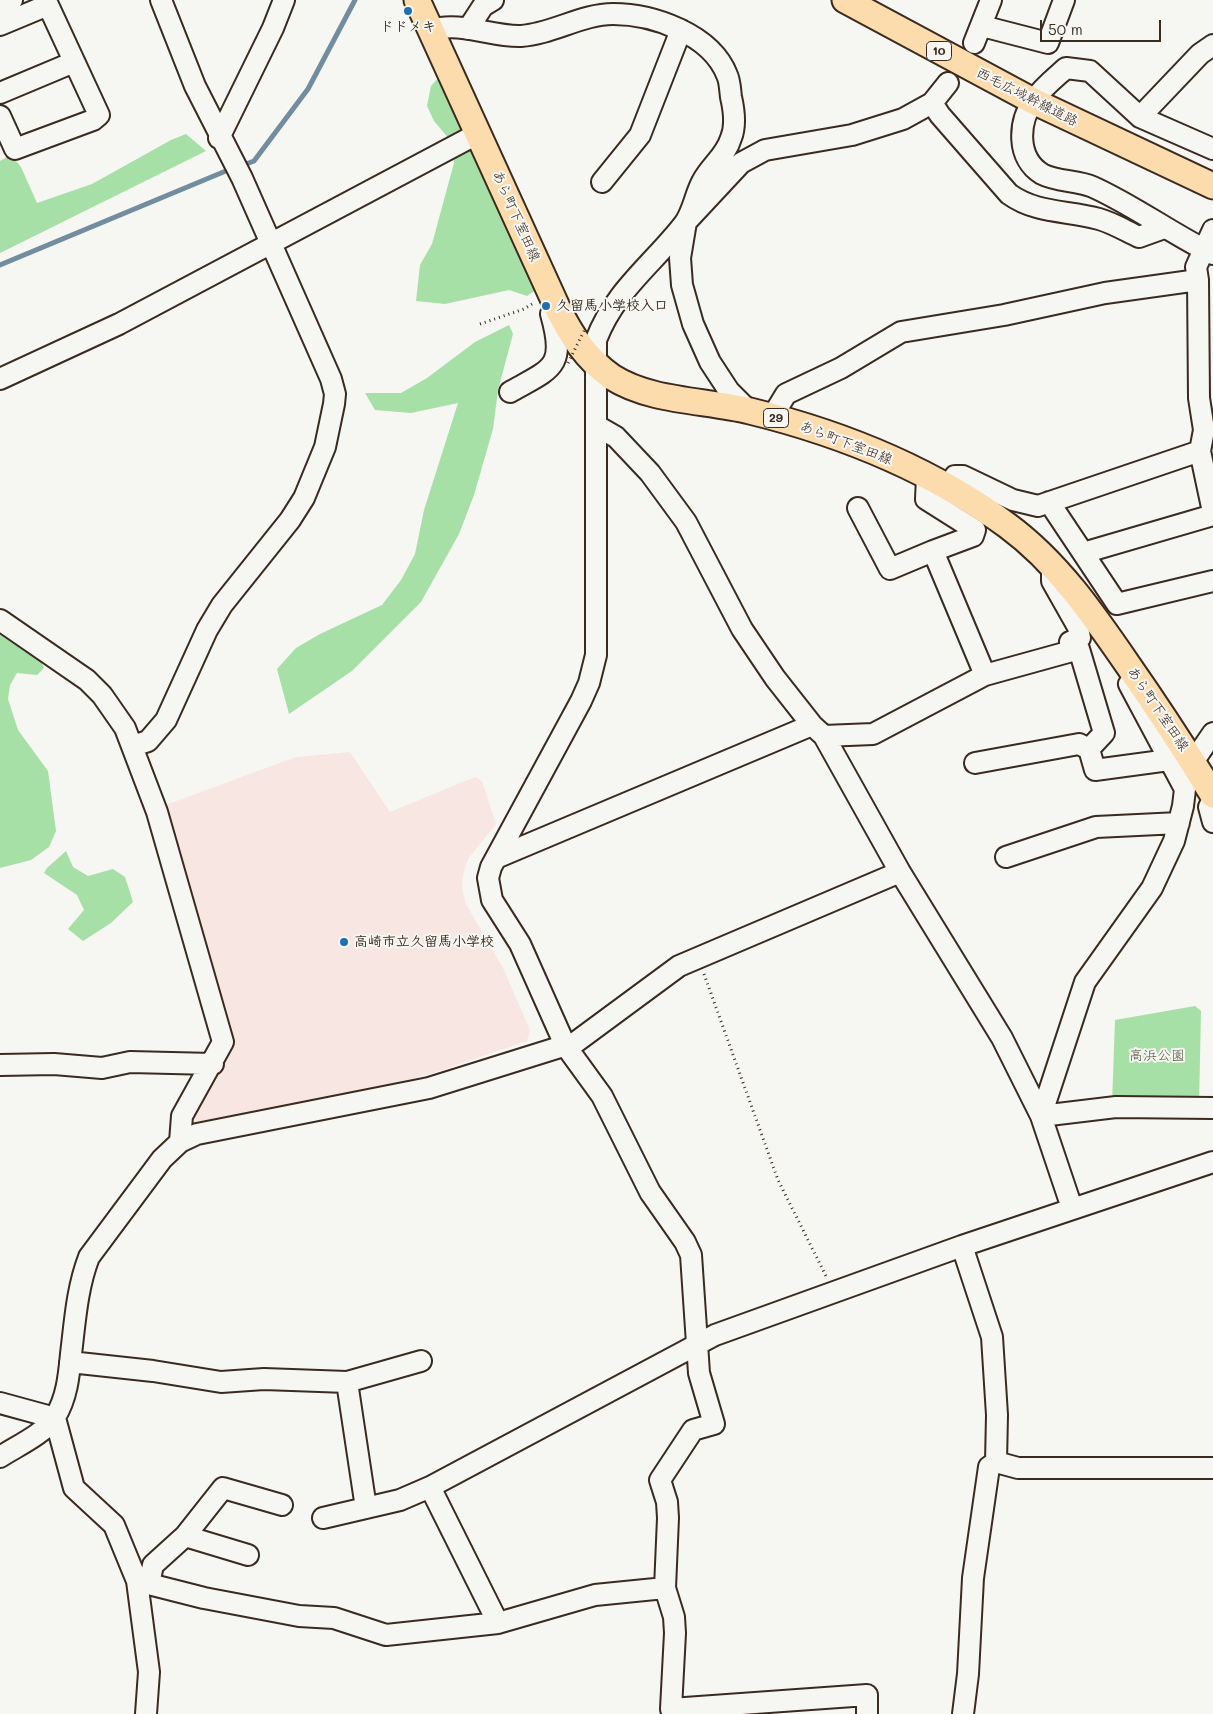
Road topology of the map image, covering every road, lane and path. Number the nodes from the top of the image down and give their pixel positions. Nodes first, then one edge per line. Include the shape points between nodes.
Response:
1 (12, 0) edge
2 (161, 0) edge
3 (284, 0) edge
4 (416, 0) edge
5 (493, 0) edge
6 (845, 0) edge
7 (992, 0) edge
8 (1064, 0) edge
9 (0, 5) edge
10 (0, 25) edge
11 (468, 29) junction
12 (431, 30) junction
13 (681, 30) junction
14 (1213, 45) edge
15 (74, 62) junction
16 (948, 83) dead end
17 (0, 93) edge
18 (1033, 101) junction
19 (932, 103) junction
20 (0, 116) edge
21 (1140, 117) junction
22 (480, 133) junction
23 (220, 138) junction
24 (6, 147) edge
25 (1213, 149) edge
26 (602, 182) dead end
27 (1213, 186) edge
28 (686, 222) junction
29 (1164, 228) junction
30 (1209, 244) edge
31 (271, 245) junction
32 (1198, 280) junction
33 (554, 300) junction
34 (480, 324) dead end
35 (585, 328) dead end
36 (568, 363) dead end
37 (596, 365) junction
38 (0, 379) edge
39 (510, 392) dead end
40 (748, 410) junction
41 (772, 417) junction
42 (597, 426) junction
43 (1208, 430) edge
44 (1200, 451) junction
45 (938, 483) junction
46 (1044, 504) junction
47 (858, 508) dead end
48 (1213, 514) edge
49 (933, 551) junction
50 (1083, 553) junction
51 (1057, 570) junction
52 (1213, 580) edge
53 (1206, 600) dead end
54 (0, 620) edge
55 (1070, 642) dead end
56 (985, 676) junction
57 (818, 730) junction
58 (1213, 733) edge
59 (133, 746) junction
60 (1089, 750) junction
61 (1181, 761) junction
62 (976, 763) dead end
63 (1213, 795) edge
64 (1213, 800) edge
65 (1213, 822) edge
66 (1179, 823) junction
67 (1006, 857) dead end
68 (496, 858) junction
69 (900, 872) junction
70 (698, 957) junction
71 (565, 1045) junction
72 (213, 1064) junction
73 (0, 1065) edge
74 (1213, 1108) edge
75 (1042, 1116) junction
76 (180, 1142) junction
77 (1213, 1162) edge
78 (1072, 1208) junction
79 (962, 1246) junction
80 (834, 1292) junction
81 (698, 1342) junction
82 (421, 1361) dead end
83 (70, 1362) junction
84 (346, 1382) junction
85 (0, 1403) edge
86 (55, 1418) junction
87 (0, 1457) edge
88 (996, 1462) junction
89 (1213, 1468) edge
90 (430, 1488) junction
91 (282, 1505) dead end
92 (366, 1508) junction
93 (323, 1518) dead end
94 (185, 1536) junction
95 (248, 1555) dead end
96 (143, 1582) junction
97 (666, 1588) junction
98 (498, 1623) junction
99 (670, 1711) edge
100 (146, 1714) edge
101 (867, 1714) edge
102 (963, 1714) edge

1 - 9 street
2 - 23 street via 195,86
3 - 23 street
4 - 12 main road, あら町下室田線 / 29
5 - 11 street via 484,6
6 - 18 main road, 西毛広域幹線道路 / 10
7 - 8 street via 978,34 1048,43
10 - 15 street via 48,5
11 - 12 street via 444,26
11 - 13 street via 521,36 611,14 645,16
12 - 22 main road, あら町下室田線 / 29
13 - 26 street via 640,134
13 - 28 street via 694,37 714,56 727,75 734,112 732,138 720,160 702,180
14 - 21 street via 1200,54
15 - 17 street
15 - 24 street via 99,115 16,149
16 - 19 street
18 - 21 street via 1066,68 1090,71
18 - 27 main road, 西毛広域幹線道路 / 10
18 - 29 street via 1023,129 1022,148 1030,164 1043,174 1092,187
19 - 28 street via 903,119 852,135 765,150 741,163
19 - 29 street via 1009,194 1023,204 1039,210 1099,219 1139,237
20 - 24 street
21 - 25 street
22 - 31 street
22 - 33 main road, あら町下室田線 / 29
23 - 31 street via 242,178
28 - 37 street via 622,292 603,321 596,340
28 - 40 street via 682,285 693,324 710,362 729,391
29 - 30 street
30 - 32 street via 1196,267
31 - 38 street via 119,324
31 - 59 street via 332,384 334,404 325,446 304,498 290,520 237,585 207,630 166,720 148,741
32 - 41 street via 1105,293 1004,315 901,332 841,368 786,394
32 - 43 street via 1199,398
33 - 34 path
33 - 37 main road, あら町下室田線 / 29 via 573,337
33 - 39 street via 551,314 557,341 555,362 548,370
35 - 36 path, bridge
37 - 40 main road, あら町下室田線 / 29 via 614,378 653,392
37 - 42 street
40 - 41 main road, あら町下室田線 / 29
41 - 45 main road, あら町下室田線 / 29 via 875,452
42 - 57 street via 616,437 650,473 686,522 742,629 774,678
42 - 68 street via 597,638 593,670 581,701
43 - 44 street
44 - 46 street
44 - 48 street
45 - 46 street via 963,476 1013,500
45 - 49 street via 926,499 975,530 973,536
45 - 51 main road, あら町下室田線 / 29 via 1006,525
46 - 50 street
46 - 51 street via 1074,560
47 - 49 street via 890,569
48 - 50 street
49 - 56 street
50 - 52 street via 1117,604
51 - 55 street via 1052,581 1078,627 1080,638
51 - 61 main road, あら町下室田線 / 29 via 1135,675
52 - 53 street
54 - 59 street via 87,680 113,711
56 - 57 street via 873,734
56 - 60 street via 1079,649 1104,733
57 - 68 street
57 - 69 street
58 - 61 street
59 - 72 street via 157,812 223,1042
60 - 61 street via 1095,770
60 - 62 street via 1079,744
61 - 63 main road, あら町下室田線 / 29
61 - 66 street via 1185,790
64 - 65 street via 1209,807
66 - 67 street via 1096,827
66 - 75 street via 1152,888 1085,982
68 - 71 street via 488,878 492,900 520,944
69 - 70 street
69 - 75 street via 1002,1038
70 - 71 street via 679,966 576,1042
70 - 80 path via 778,1180
71 - 76 street via 429,1088 197,1134
71 - 81 street via 602,1096 650,1192 691,1255
72 - 73 street via 130,1062 102,1068 54,1064
72 - 76 street via 182,1116
74 - 75 street via 1116,1107
75 - 78 street
76 - 83 street via 162,1159 90,1257 82,1275
77 - 78 street
78 - 79 street
79 - 80 street
79 - 88 street via 992,1337 997,1415
80 - 81 street
81 - 90 street
81 - 97 street via 699,1373 714,1424 693,1430 660,1480 668,1518
82 - 84 street
83 - 84 street via 221,1382 264,1379
83 - 86 street via 66,1390
84 - 92 street
85 - 86 street
86 - 87 street
86 - 96 street via 74,1488 114,1525
88 - 89 street via 1018,1468
88 - 102 street via 990,1467 973,1578
90 - 92 street via 400,1500
90 - 98 street
91 - 94 street via 223,1488
92 - 93 street
94 - 95 street
94 - 96 street via 153,1565
96 - 98 street via 261,1609 334,1618 386,1635
96 - 100 street via 149,1672
97 - 98 street via 595,1595
97 - 99 street via 675,1633
99 - 101 street via 867,1694

